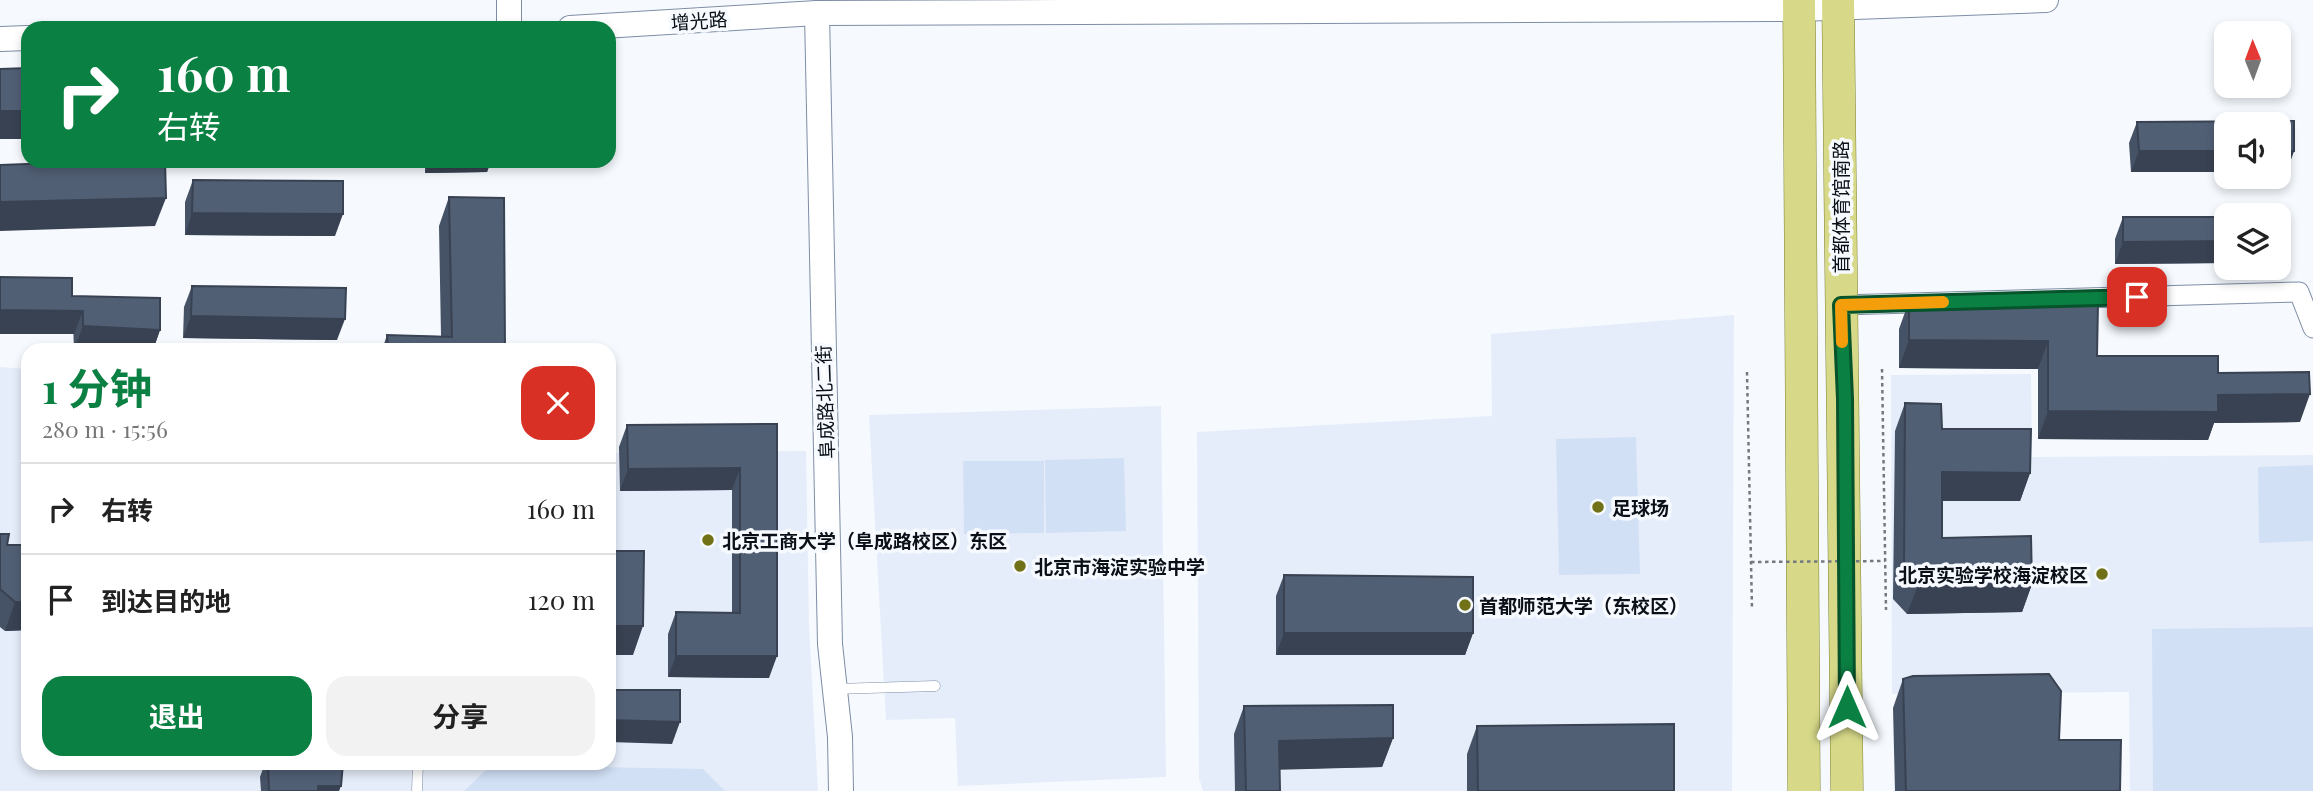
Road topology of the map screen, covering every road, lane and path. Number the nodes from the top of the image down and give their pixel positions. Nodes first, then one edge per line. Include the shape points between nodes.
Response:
1 (509, 0) edge
2 (2046, 0) edge
3 (1838, 4) edge
4 (1800, 5) edge
5 (817, 13) junction
6 (509, 21) edge
7 (616, 25) edge
8 (21, 38) edge
9 (0, 39) edge
10 (1841, 305) junction
11 (2313, 328) edge
12 (1882, 369) dead end
13 (1747, 372) dead end
14 (1885, 561) junction
15 (1751, 562) junction
16 (1752, 610) dead end
17 (1886, 610) dead end
18 (935, 686) dead end
19 (835, 689) junction
20 (418, 770) edge
21 (417, 791) edge
22 (841, 791) edge
23 (1804, 791) edge
24 (1847, 791) edge

1 - 6 street
2 - 3 street, 增光路
3 - 4 street, 增光路
3 - 10 main road, 首都体育馆南路
4 - 5 street, 增光路
4 - 23 main road, 首都体育馆南路
5 - 7 street, 增光路
5 - 19 street, 阜成路北二街 via 830,644
8 - 9 street
10 - 11 street via 2299,292
10 - 24 main road, 首都体育馆南路
12 - 14 path
13 - 15 path
14 - 15 path, bridge
14 - 17 path
15 - 16 path
18 - 19 lane
19 - 22 street, 阜成路北二街
20 - 21 lane

